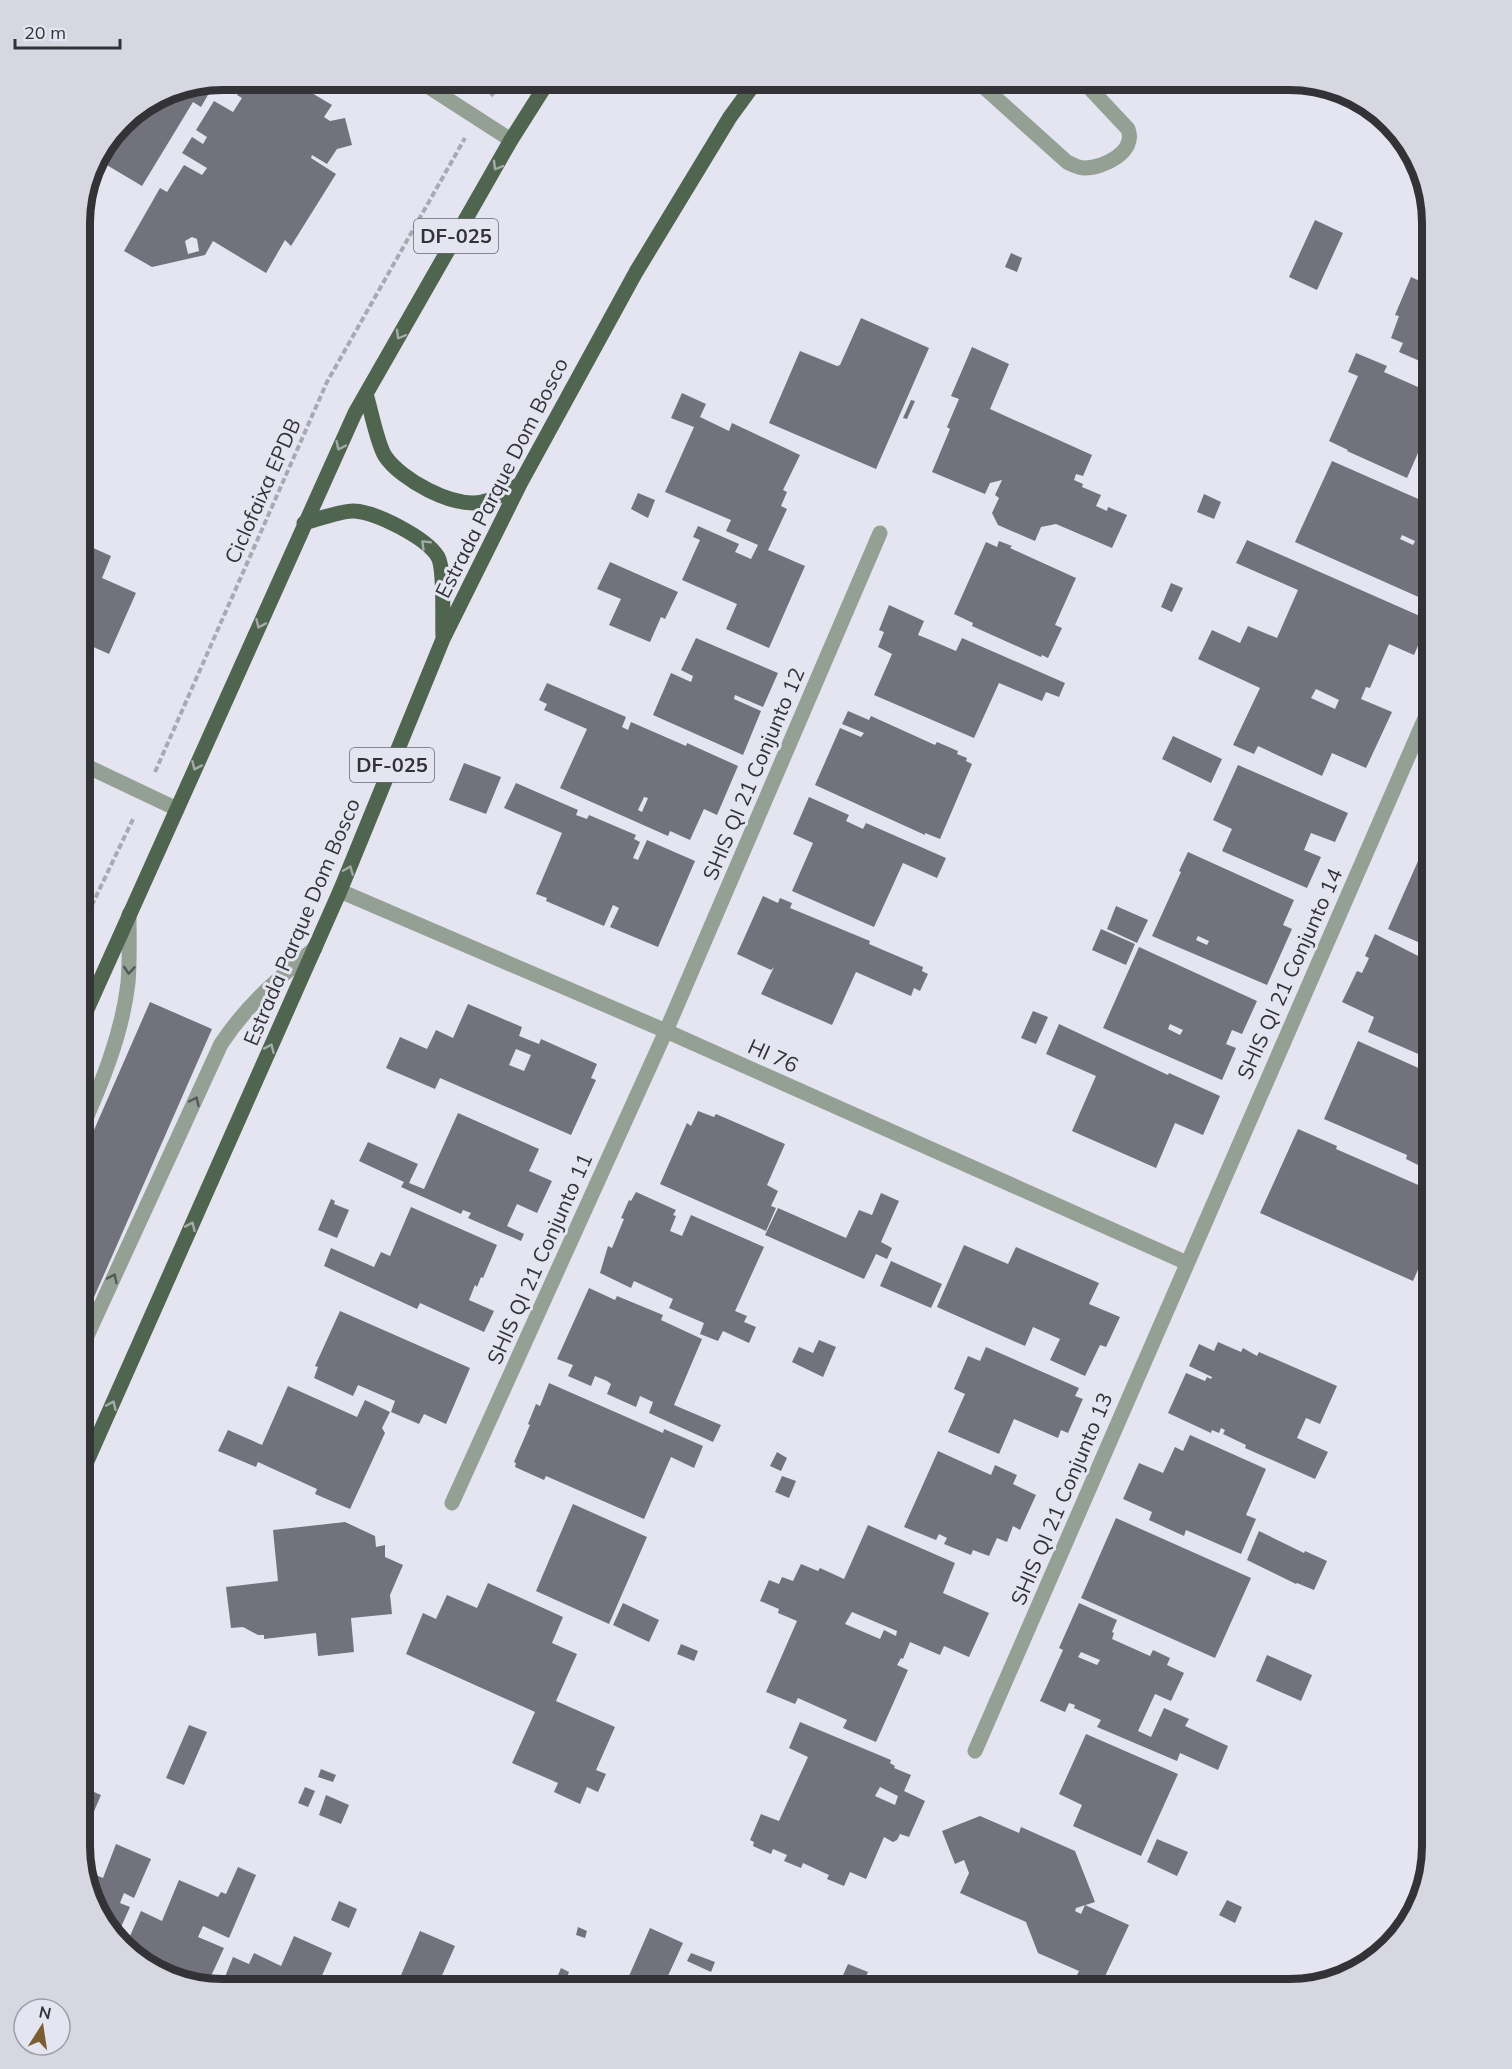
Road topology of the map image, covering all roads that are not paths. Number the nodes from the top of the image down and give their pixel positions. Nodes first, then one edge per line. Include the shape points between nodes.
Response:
1 (434, 90) edge
2 (543, 90) edge
3 (750, 90) edge
4 (987, 90) edge
5 (1091, 90) edge
6 (511, 140) junction
7 (366, 394) junction
8 (520, 484) junction
9 (304, 523) junction
10 (880, 533) dead end
11 (443, 639) junction
12 (1422, 725) edge
13 (90, 768) edge
14 (177, 809) junction
15 (340, 891) junction
16 (129, 911) junction
17 (315, 948) junction
18 (90, 1002) edge
19 (666, 1031) junction
20 (90, 1107) edge
21 (1187, 1263) junction
22 (90, 1329) edge
23 (90, 1454) edge
24 (453, 1503) dead end
25 (975, 1751) dead end

1 - 6 street
2 - 6 main road, DF-025
3 - 8 main road, Estrada Parque Dom Bosco / DF-025 via 636,272
4 - 5 street via 1067,162 1093,168 1106,165 1119,155 1130,136
6 -> 7 main road, DF-025
7 - 8 main road via 384,454 409,478 462,502 483,502
7 -> 9 main road, DF-025
8 - 11 main road, Estrada Parque Dom Bosco / DF-025
11 -> 9 main road via 439,558 423,540 353,510
9 -> 14 main road, DF-025
10 - 19 street, SHIS QI 21 Conjunto 12
15 -> 11 main road, Estrada Parque Dom Bosco / DF-025
12 - 21 street, SHIS QI 21 Conjunto 14
13 - 14 street
14 - 16 main road, DF-025
15 - 17 main road, Estrada Parque Dom Bosco / DF-025
15 - 19 street, HI 76
16 - 18 main road, DF-025
16 -> 20 street via 129,959 122,1014 114,1047
22 -> 17 street via 221,1044 259,995
23 -> 17 main road, Estrada Parque Dom Bosco / DF-025
19 - 21 street, HI 76
19 - 24 street, SHIS QI 21 Conjunto 11
21 - 25 street, SHIS QI 21 Conjunto 13

